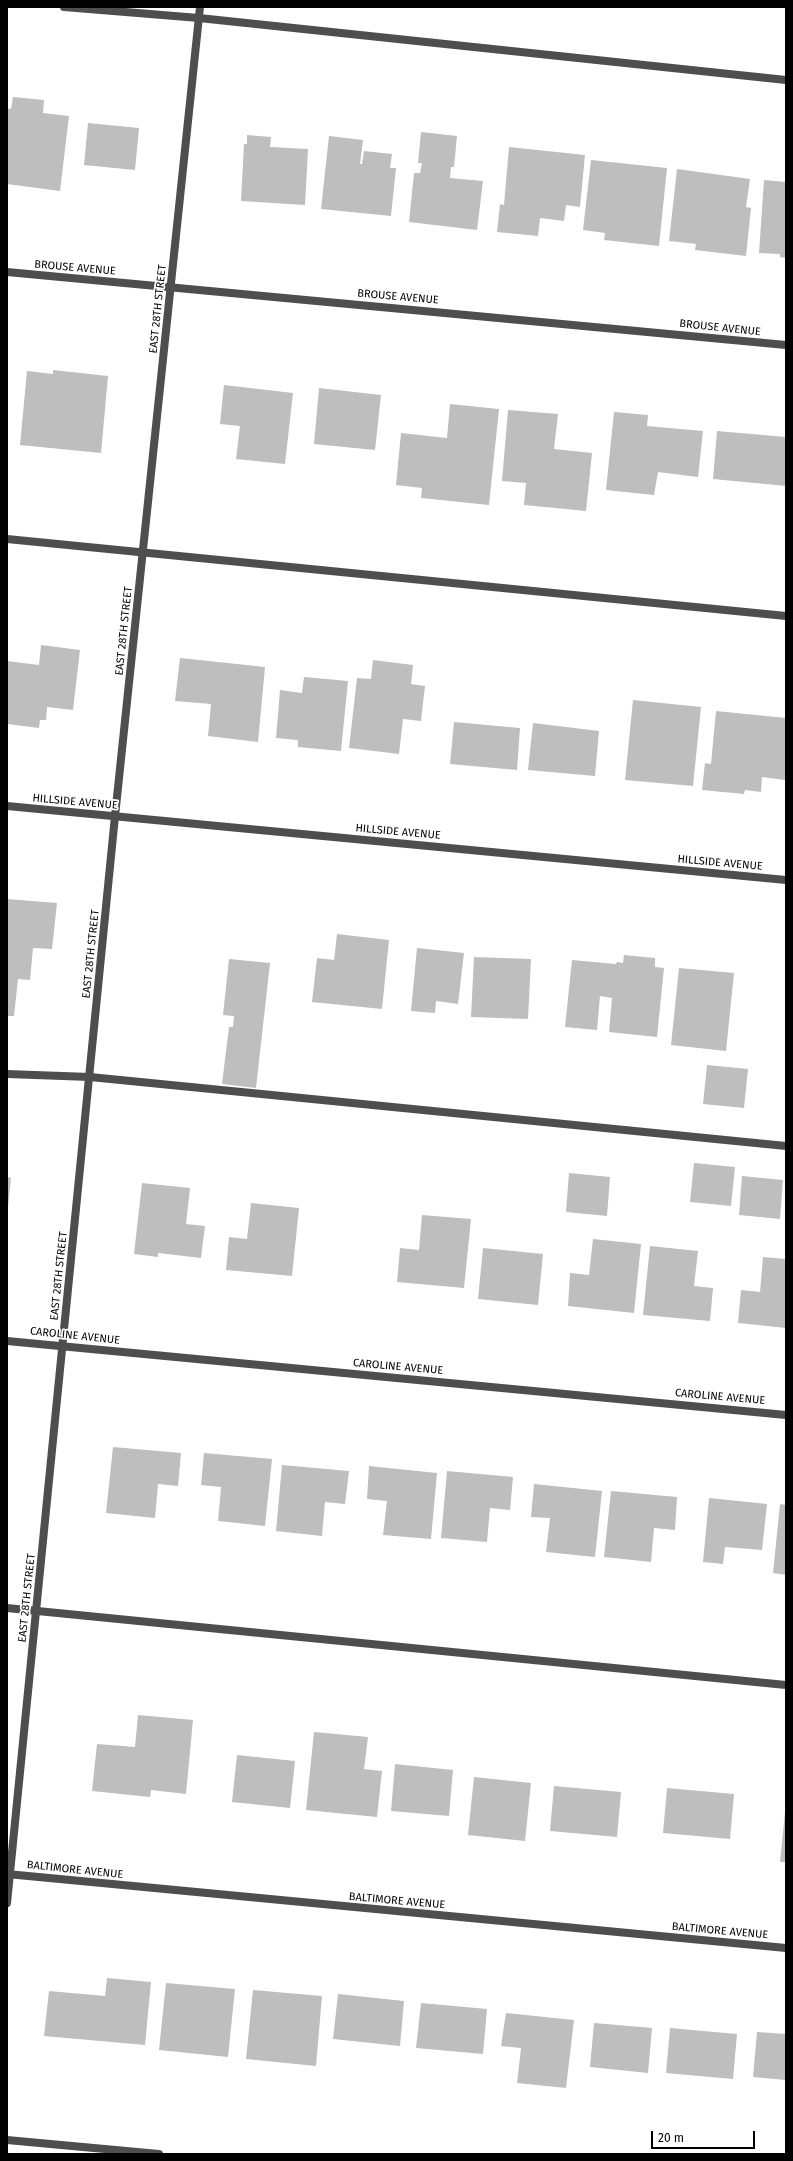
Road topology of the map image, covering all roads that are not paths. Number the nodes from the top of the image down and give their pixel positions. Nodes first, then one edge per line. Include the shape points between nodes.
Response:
1 (64, 7) edge
2 (200, 7) edge
3 (199, 18) junction
4 (786, 80) edge
5 (7, 272) edge
6 (171, 288) junction
7 (786, 345) edge
8 (7, 539) edge
9 (143, 552) junction
10 (786, 616) edge
11 (7, 806) edge
12 (115, 816) junction
13 (786, 880) edge
14 (7, 1074) edge
15 (90, 1077) junction
16 (786, 1146) edge
17 (7, 1341) edge
18 (63, 1346) junction
19 (786, 1415) edge
20 (7, 1608) edge
21 (37, 1610) junction
22 (786, 1685) edge
23 (8, 1874) edge
24 (7, 1903) edge
25 (786, 1948) edge
26 (7, 2140) edge
27 (159, 2154) edge

1 - 3 street
2 - 3 street, EAST 28TH STREET
3 - 4 street
3 - 6 street, EAST 28TH STREET
5 - 6 street, BROUSE AVENUE
6 - 7 street, BROUSE AVENUE
6 - 9 street, EAST 28TH STREET
8 - 9 street
9 - 10 street
9 - 12 street, EAST 28TH STREET
11 - 12 street, HILLSIDE AVENUE
12 - 13 street, HILLSIDE AVENUE
12 - 15 street, EAST 28TH STREET
14 - 15 street
15 - 16 street
15 - 18 street, EAST 28TH STREET
17 - 18 street, CAROLINE AVENUE
18 - 19 street, CAROLINE AVENUE
18 - 21 street, EAST 28TH STREET
20 - 21 street
21 - 22 street
21 - 23 street, EAST 28TH STREET
23 - 24 street, EAST 28TH STREET
23 - 25 street, BALTIMORE AVENUE
26 - 27 street

